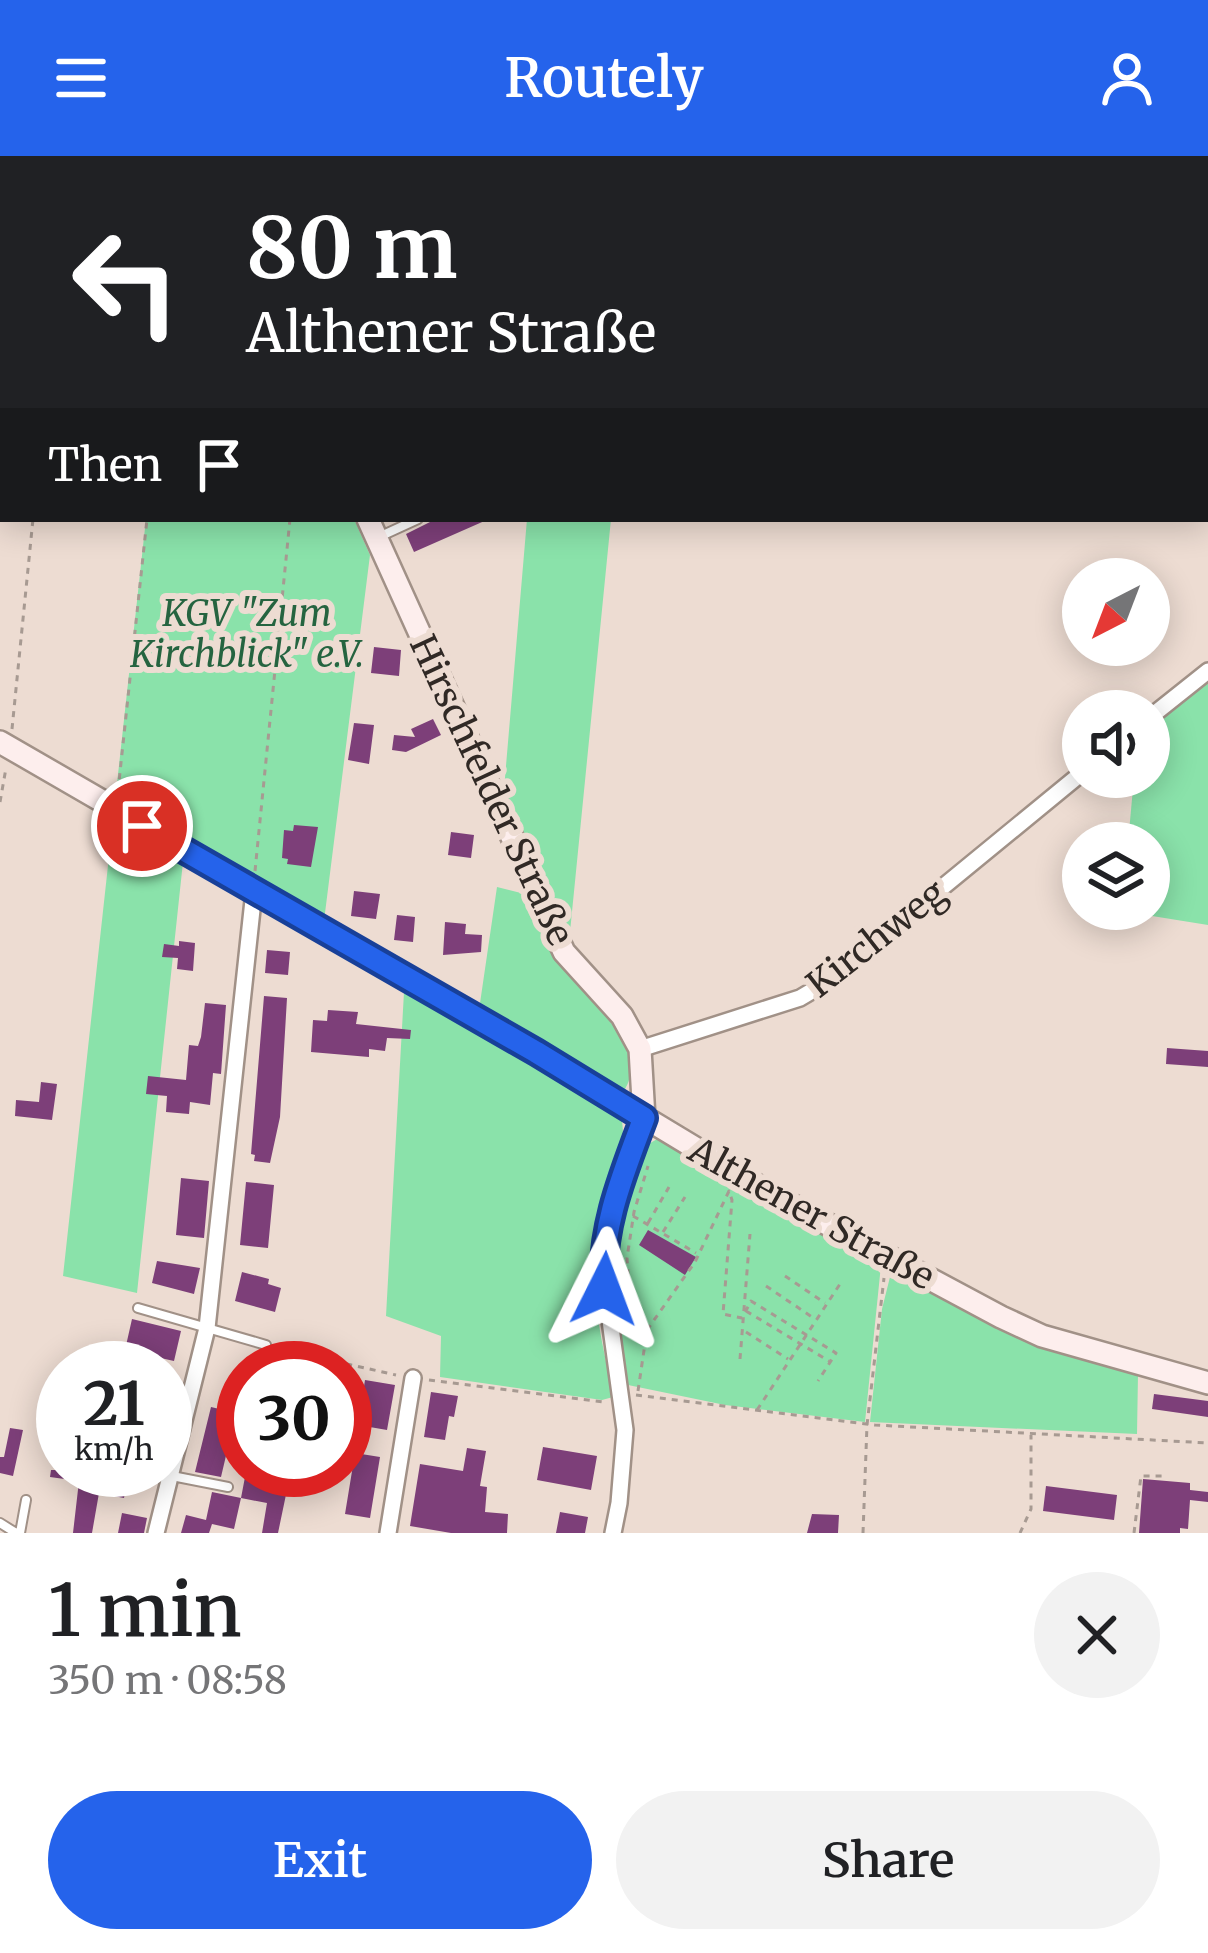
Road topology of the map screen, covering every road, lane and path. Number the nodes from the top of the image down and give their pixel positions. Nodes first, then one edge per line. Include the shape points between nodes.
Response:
1 (33, 522) edge
2 (147, 522) edge
3 (290, 522) edge
4 (404, 522) edge
5 (373, 529) edge
6 (1208, 671) edge
7 (1170, 701) edge
8 (5, 745) edge
9 (1062, 789) edge
10 (0, 802) edge
11 (116, 810) junction
12 (254, 891) junction
13 (640, 1049) junction
14 (644, 1118) junction
15 (648, 1166) dead end
16 (669, 1187) dead end
17 (685, 1197) dead end
18 (633, 1216) junction
19 (647, 1224) junction
20 (662, 1233) junction
21 (750, 1234) dead end
22 (697, 1254) junction
23 (890, 1257) junction
24 (785, 1276) dead end
25 (842, 1281) dead end
26 (766, 1286) dead end
27 (748, 1300) junction
28 (827, 1304) junction
29 (138, 1307) dead end
30 (746, 1311) junction
31 (742, 1318) junction
32 (816, 1320) junction
33 (207, 1328) junction
34 (647, 1330) junction
35 (743, 1330) junction
36 (807, 1335) junction
37 (250, 1341) edge
38 (801, 1343) junction
39 (740, 1359) dead end
40 (790, 1360) junction
41 (830, 1362) junction
42 (372, 1369) edge
43 (413, 1378) junction
44 (818, 1381) dead end
45 (1208, 1383) edge
46 (192, 1388) edge
47 (629, 1396) junction
48 (756, 1411) junction
49 (867, 1425) junction
50 (1031, 1434) junction
51 (1208, 1443) edge
52 (1165, 1476) dead end
53 (165, 1497) edge
54 (26, 1499) dead end
55 (0, 1523) edge
56 (18, 1533) edge
57 (156, 1533) edge
58 (388, 1533) edge
59 (613, 1533) edge
60 (863, 1533) edge
61 (1020, 1533) edge
62 (1135, 1533) edge

1 - 8 path
2 - 11 path
3 - 12 path
4 - 5 lane
5 - 13 main road, Hirschfelder Straße via 564,952 622,1016
6 - 7 street
8 - 10 path
8 - 11 main road, Althener Straße
9 - 13 street, Kirchweg via 827,982
11 - 12 main road, Althener Straße
12 - 14 main road, Althener Straße
12 - 33 street
13 - 14 main road
14 - 23 main road, Althener Straße
14 - 47 street via 602,1262
15 - 18 path
16 - 19 path
17 - 20 path
18 - 19 path
18 - 34 path via 629,1288
19 - 20 path
20 - 22 path
21 - 27 path
22 - 31 path via 729,1191 723,1314
22 - 34 path
23 - 45 main road, Althener Straße via 1042,1336
23 - 49 path
24 - 28 path
25 - 28 path
26 - 32 path
27 - 30 path
27 - 31 path
27 - 36 path
28 - 32 path
29 - 33 lane
30 - 31 path
30 - 38 path
31 - 35 path
32 - 36 path
33 - 37 lane
33 - 46 street
34 - 47 path
35 - 39 path
35 - 40 path
36 - 38 path
36 - 41 path via 836,1353
38 - 40 path
38 - 41 path
40 - 48 path
41 - 44 path
42 - 43 path
43 - 47 path via 599,1403
43 - 58 street
47 - 48 path
47 - 59 street
48 - 49 path
49 - 50 path
49 - 60 path
50 - 51 path
50 - 61 path via 1031,1509
52 - 62 path via 1142,1476
53 - 57 street
54 - 56 lane
55 - 56 lane

